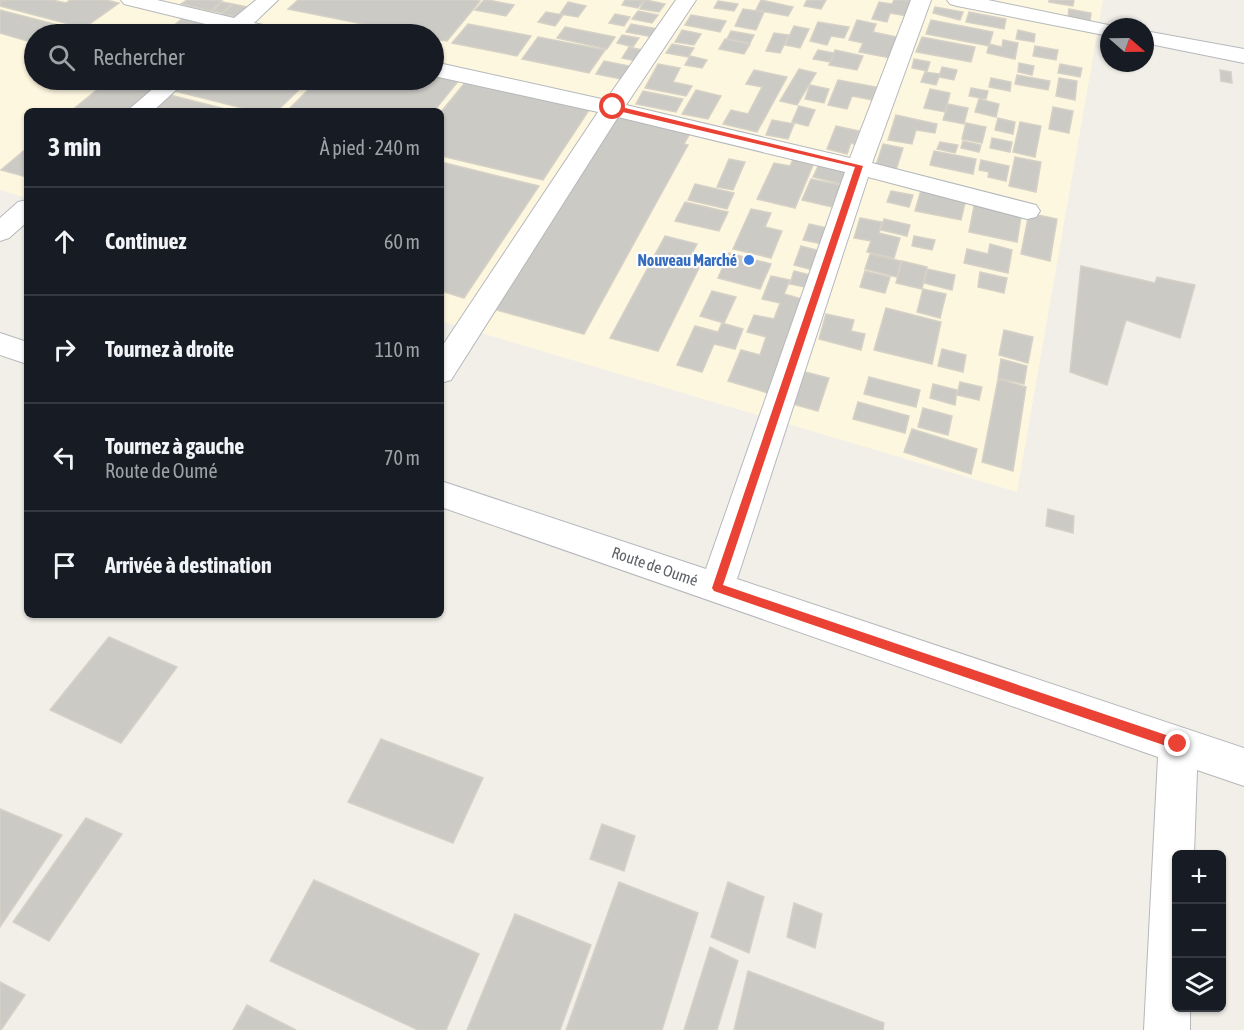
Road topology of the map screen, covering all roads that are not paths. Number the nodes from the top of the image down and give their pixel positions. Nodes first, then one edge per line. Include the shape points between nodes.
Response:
1 (131, 0) edge
2 (268, 0) edge
3 (686, 0) edge
4 (921, 0) edge
5 (957, 0) edge
6 (209, 24) edge
7 (240, 24) edge
8 (1100, 28) edge
9 (1154, 39) edge
10 (1244, 57) edge
11 (444, 71) edge
12 (164, 90) edge
13 (613, 107) junction
14 (143, 108) edge
15 (859, 166) junction
16 (24, 211) edge
17 (1027, 211) dead end
18 (0, 232) edge
19 (0, 344) edge
20 (24, 352) edge
21 (444, 367) edge
22 (444, 495) edge
23 (717, 588) junction
24 (1178, 744) junction
25 (1244, 767) edge
26 (1167, 1030) edge

1 - 6 street
2 - 7 street
3 - 13 street
4 - 15 street
5 - 8 street
9 - 10 street
11 - 13 street
12 - 14 street
13 - 15 street
13 - 21 street
15 - 17 street
15 - 23 street
16 - 18 street
19 - 20 street
22 - 23 street, Route de Oumé
23 - 24 street, Route de Oumé
24 - 25 street, Route de Oumé
24 - 26 street

